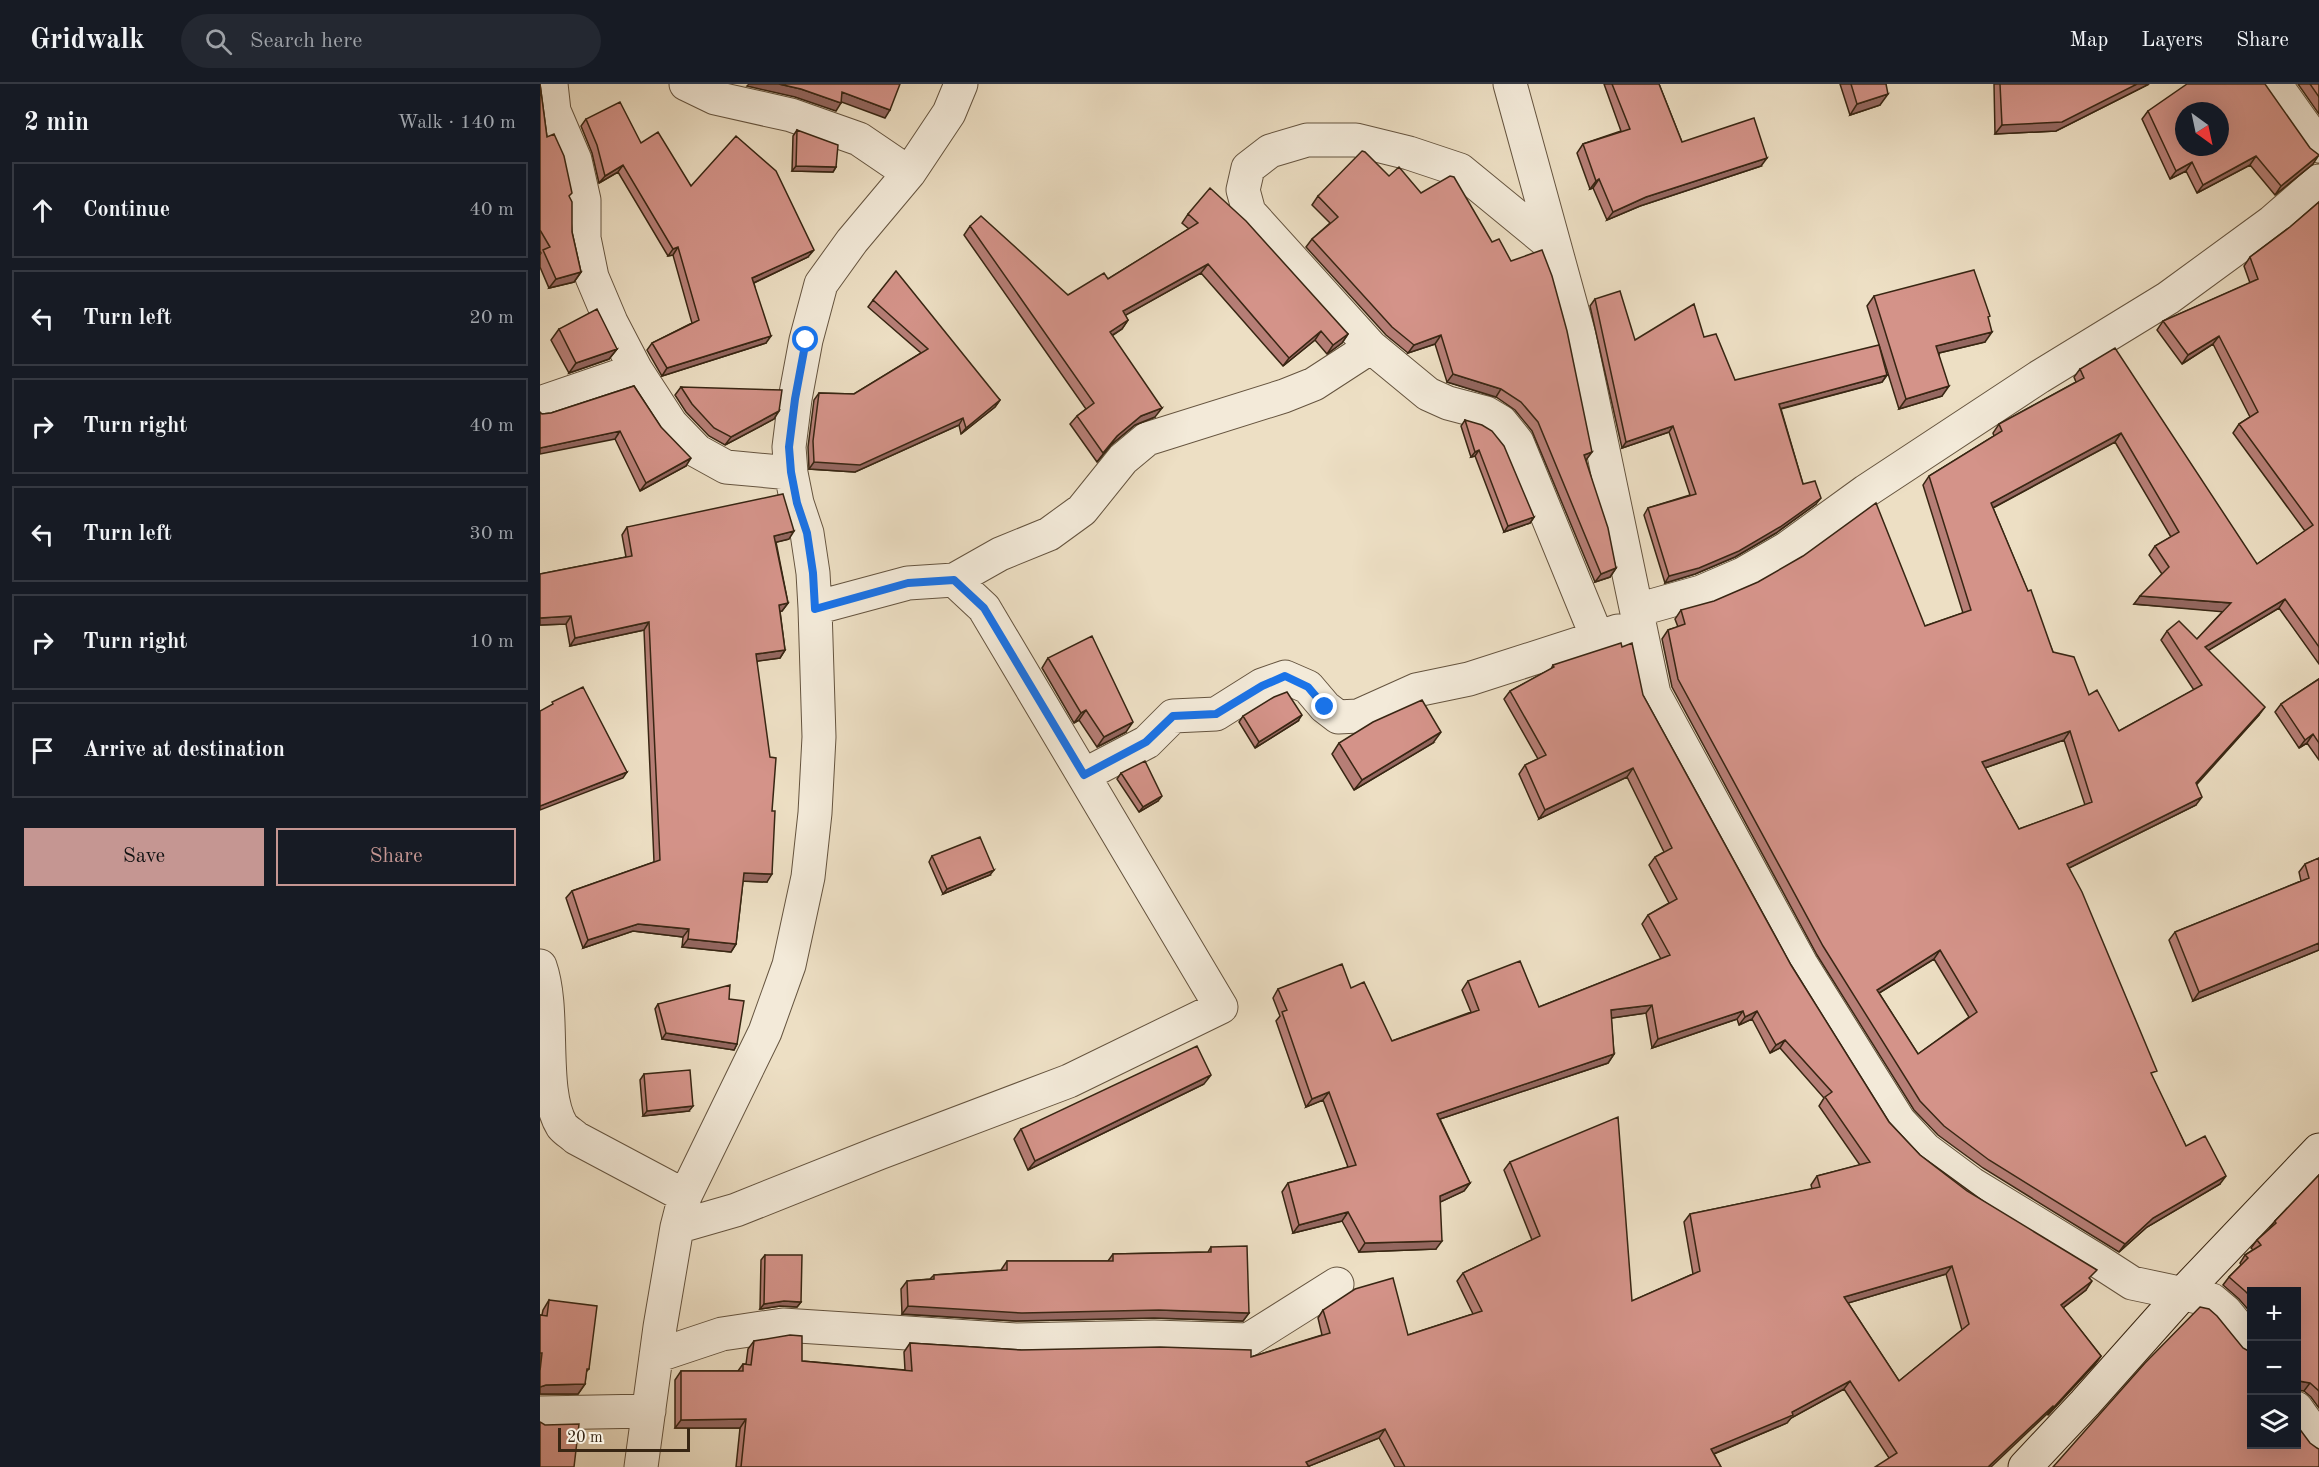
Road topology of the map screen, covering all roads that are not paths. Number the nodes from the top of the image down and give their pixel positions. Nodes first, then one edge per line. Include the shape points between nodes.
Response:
1 (551, 84) edge
2 (686, 84) edge
3 (961, 84) edge
4 (1510, 84) edge
5 (2275, 84) edge
6 (2319, 146) edge
7 (909, 173) junction
8 (2319, 181) edge
9 (1555, 248) junction
10 (1371, 347) junction
11 (636, 370) junction
12 (540, 403) edge
13 (791, 472) junction
14 (954, 580) junction
15 (815, 609) junction
16 (1638, 617) junction
17 (1597, 637) junction
18 (1084, 775) junction
19 (540, 966) edge
20 (2319, 1150) edge
21 (681, 1211) junction
22 (1337, 1284) dead end
23 (2183, 1293) junction
24 (2250, 1341) edge
25 (656, 1356) junction
26 (649, 1411) junction
27 (540, 1413) edge
28 (2301, 1415) edge
29 (2319, 1440) edge
30 (641, 1467) edge
31 (2025, 1467) edge

1 - 11 street via 554,111 575,160 584,200 584,238 592,277
2 - 7 street via 715,98 791,115 859,138
3 - 7 street via 949,112
4 - 9 street
5 - 6 street
7 - 13 street via 821,284 795,399 789,447
8 - 16 street via 2272,222 2168,298 2039,376 1786,549 1743,574
9 - 10 street via 1460,170 1356,140 1307,140 1270,151 1248,168 1243,190 1249,212
9 - 16 street via 1579,335
10 - 14 street via 1304,388 1147,440 1122,459 1082,510 1049,534 1000,554
10 - 17 street via 1428,394 1448,404 1486,413 1501,422 1517,442
11 - 12 street
11 - 13 street via 671,424 697,451 726,467
13 - 15 street via 807,533
14 - 15 street via 908,583
14 - 18 street via 984,608
15 - 21 street via 819,737 815,813 808,877 789,965 765,1032
16 - 17 street
16 - 23 street via 1653,694 1801,964 1899,1121 1925,1149 1972,1184 2132,1283
17 - 18 street via 1469,678 1416,690 1358,716 1338,717 1308,687 1285,676 1216,714 1173,716 1146,742
18 - 21 street via 1221,1007 1069,1082 736,1210
19 - 21 street via 546,1003 545,1082 561,1125
20 - 23 street
21 - 25 street
22 - 25 street via 1248,1340 1016,1340 783,1325 722,1334
23 - 24 street via 2212,1300
23 - 31 street
25 - 26 street
26 - 27 street
26 - 30 street
28 - 29 street

